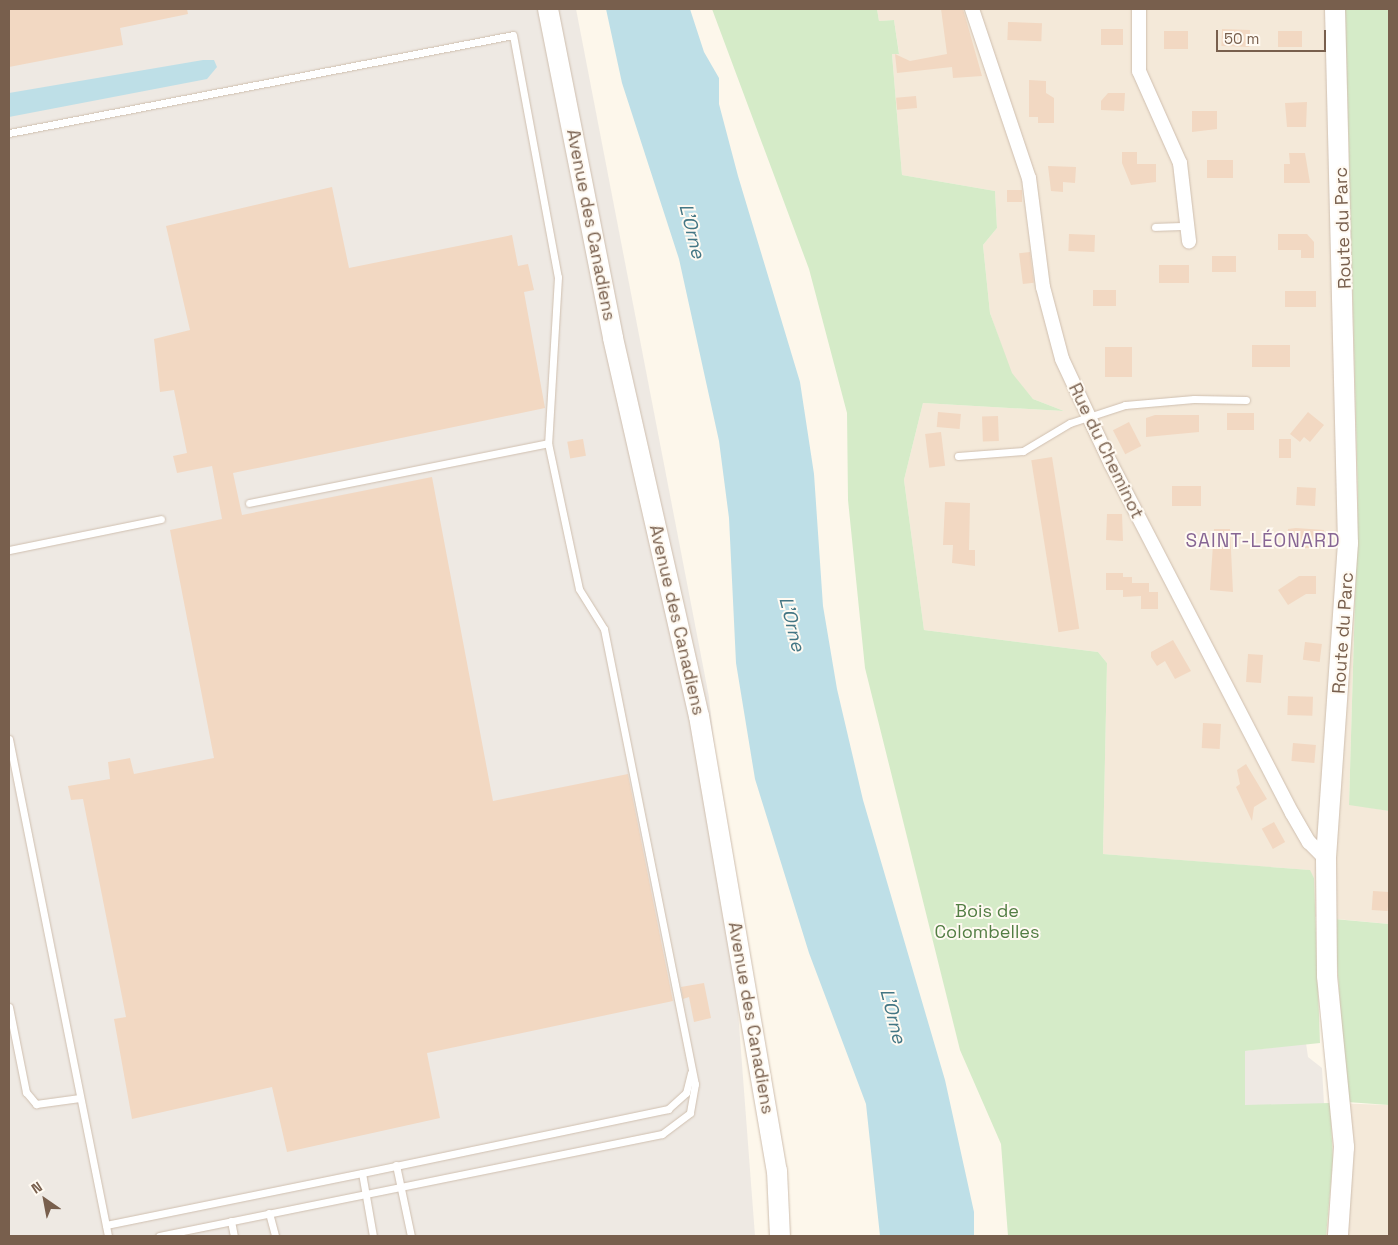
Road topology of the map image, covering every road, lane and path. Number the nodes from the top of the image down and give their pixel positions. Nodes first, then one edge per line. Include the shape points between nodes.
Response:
1 (548, 9) edge
2 (972, 9) edge
3 (1140, 9) edge
4 (1335, 9) edge
5 (9, 133) edge
6 (1186, 226) junction
7 (1155, 227) dead end
8 (1189, 241) dead end
9 (1246, 400) dead end
10 (1089, 414) junction
11 (548, 443) junction
12 (958, 456) dead end
13 (249, 504) dead end
14 (161, 519) dead end
15 (9, 550) edge
16 (9, 739) edge
17 (1326, 859) junction
18 (9, 1007) edge
19 (692, 1068) junction
20 (80, 1098) junction
21 (396, 1165) junction
22 (362, 1173) junction
23 (401, 1186) junction
24 (366, 1193) junction
25 (269, 1213) junction
26 (231, 1221) junction
27 (106, 1225) junction
28 (108, 1236) edge
29 (159, 1236) edge
30 (234, 1236) edge
31 (275, 1236) edge
32 (372, 1236) edge
33 (411, 1236) edge
34 (780, 1236) edge
35 (1338, 1236) edge

1 - 34 street, Avenue des Canadiens via 613,338 698,716 777,1171
2 - 10 street, Rue du Cheminot via 1029,178 1043,287 1053,334
3 - 6 street via 1139,71 1180,163
4 - 17 street, Route du Parc via 1348,543
5 - 11 lane via 513,35 558,277
6 - 7 lane
6 - 8 street
9 - 10 lane via 1194,399 1125,405
10 - 12 lane via 1023,451
10 - 17 street, Rue du Cheminot via 1292,813 1309,842
11 - 13 lane
11 - 19 lane via 579,589 604,629
14 - 15 lane
16 - 20 lane
17 - 35 street, Route du Parc via 1327,976 1344,1147
18 - 20 lane via 26,1092 36,1104
19 - 21 lane via 686,1093 668,1109
19 - 23 lane via 695,1094 690,1113 662,1134
20 - 27 lane
21 - 22 lane
21 - 23 lane
22 - 24 lane
22 - 27 lane
23 - 24 lane
23 - 33 lane
24 - 25 lane
24 - 32 lane
25 - 26 lane
25 - 31 lane
26 - 29 lane
26 - 30 lane
27 - 28 lane

